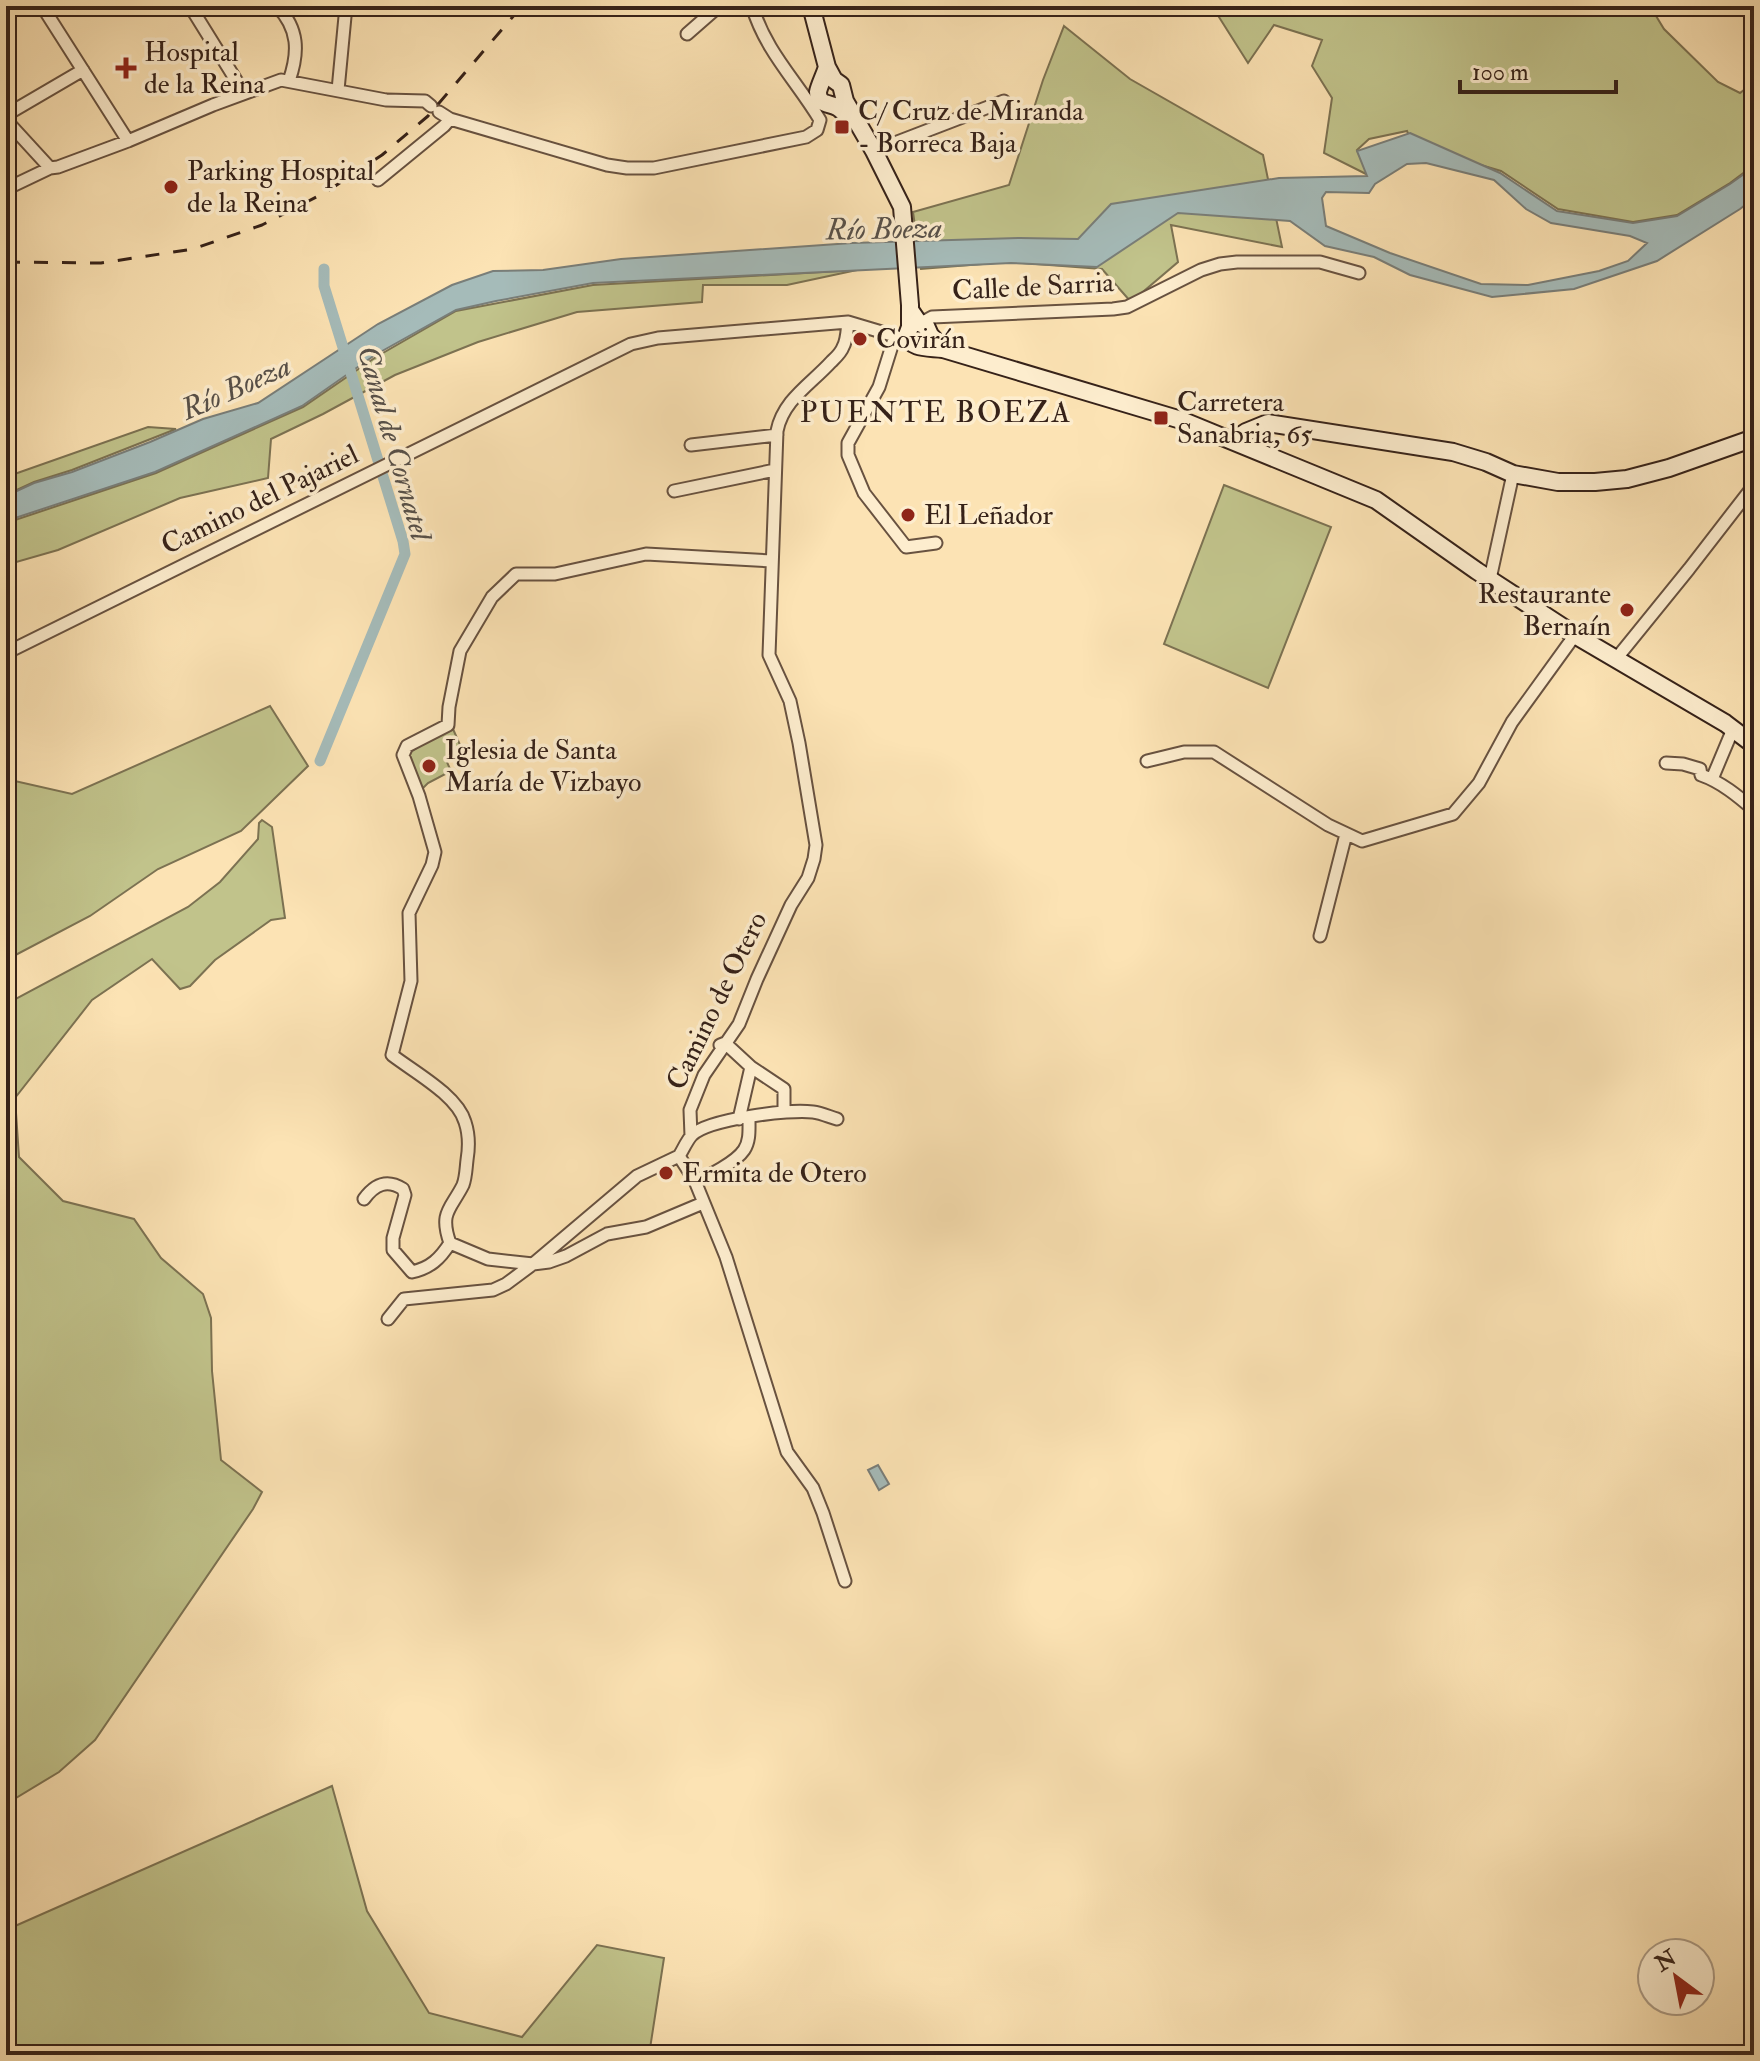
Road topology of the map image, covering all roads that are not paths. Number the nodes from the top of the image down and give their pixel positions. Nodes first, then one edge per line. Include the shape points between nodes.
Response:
1 (42, 6) edge
2 (190, 6) edge
3 (277, 6) edge
4 (346, 6) edge
5 (719, 6) edge
6 (752, 6) edge
7 (811, 6) edge
8 (687, 34) dead end
9 (83, 70) junction
10 (289, 81) junction
11 (821, 83) junction
12 (338, 90) junction
13 (244, 93) junction
14 (1004, 101) dead end
15 (831, 105) junction
16 (440, 112) junction
17 (6, 118) edge
18 (128, 141) junction
19 (874, 151) junction
20 (50, 168) junction
21 (378, 180) dead end
22 (6, 189) edge
23 (1359, 273) dead end
24 (848, 322) junction
25 (917, 327) junction
26 (1247, 433) junction
27 (777, 435) junction
28 (1754, 438) edge
29 (691, 445) dead end
30 (775, 470) junction
31 (1513, 474) junction
32 (1754, 485) edge
33 (674, 491) dead end
34 (936, 543) dead end
35 (772, 561) junction
36 (1484, 575) junction
37 (1575, 635) junction
38 (6, 653) edge
39 (1616, 659) junction
40 (1733, 729) junction
41 (1754, 745) edge
42 (1147, 761) dead end
43 (1666, 763) dead end
44 (1712, 779) junction
45 (1754, 810) edge
46 (1346, 834) junction
47 (1320, 936) dead end
48 (722, 1044) junction
49 (751, 1067) junction
50 (784, 1111) junction
51 (747, 1118) junction
52 (837, 1119) dead end
53 (691, 1136) junction
54 (679, 1156) junction
55 (695, 1181) junction
56 (364, 1199) dead end
57 (703, 1203) junction
58 (450, 1243) junction
59 (533, 1264) junction
60 (388, 1319) dead end
61 (845, 1581) dead end

1 - 9 street
2 - 13 street
3 - 10 street via 294,30
4 - 12 street
5 - 8 street
6 - 11 street via 777,60
7 - 11 street
9 - 17 street
9 - 18 street
10 - 12 street
10 - 13 street
11 - 15 street via 818,95
12 - 16 street via 392,101 425,101
13 - 18 street
14 - 19 street
15 - 16 street via 817,130 806,137 654,168 607,165
15 - 19 street via 860,127
16 - 21 street via 444,126
17 - 20 street
18 - 20 street
19 - 25 street via 902,207
20 - 22 street
23 - 25 street, Calle de Sarria via 1320,262 1228,263 1201,270 1127,307
24 - 25 street, Calle de Sarria
24 - 27 street, Camino de Otero via 843,349 791,400
24 - 38 street, Camino del Pajariel via 631,344
25 - 26 street via 943,349 1181,420
25 - 34 street via 848,443 848,455 864,493 906,547
26 - 31 street via 1268,423 1280,424 1453,452
26 - 36 street via 1376,500
27 - 29 street
27 - 30 street, Camino de Otero
28 - 31 street via 1627,479 1558,482
30 - 33 street
30 - 35 street, Camino de Otero
31 - 36 street
32 - 39 street
35 - 48 street, Camino de Otero via 769,655 790,701 816,845 808,878 739,1024
35 - 58 street via 646,554 555,574 516,574 492,597 460,651 448,725 407,746 403,755 435,852 409,913 411,981 392,1055 452,1101 465,1121 469,1146 464,1183 445,1220
36 - 37 street
37 - 39 street
37 - 46 street via 1512,722 1479,783 1453,814 1362,841
39 - 40 street
40 - 41 street
40 - 44 street
42 - 46 street via 1214,752
43 - 44 street via 1700,769
44 - 45 street
46 - 47 street
48 - 49 street
48 - 53 street, Camino de Otero via 695,1095
49 - 50 street via 784,1089
49 - 51 street
50 - 51 street
50 - 52 street
51 - 53 street
51 - 55 street via 744,1150
53 - 54 street
54 - 55 street
54 - 59 street via 637,1176
55 - 57 street
56 - 58 street via 385,1184 403,1189 393,1250 412,1272 441,1257
57 - 59 street
57 - 61 street via 726,1257 787,1452 813,1488
58 - 59 street via 488,1259
59 - 60 street via 493,1290 404,1299

